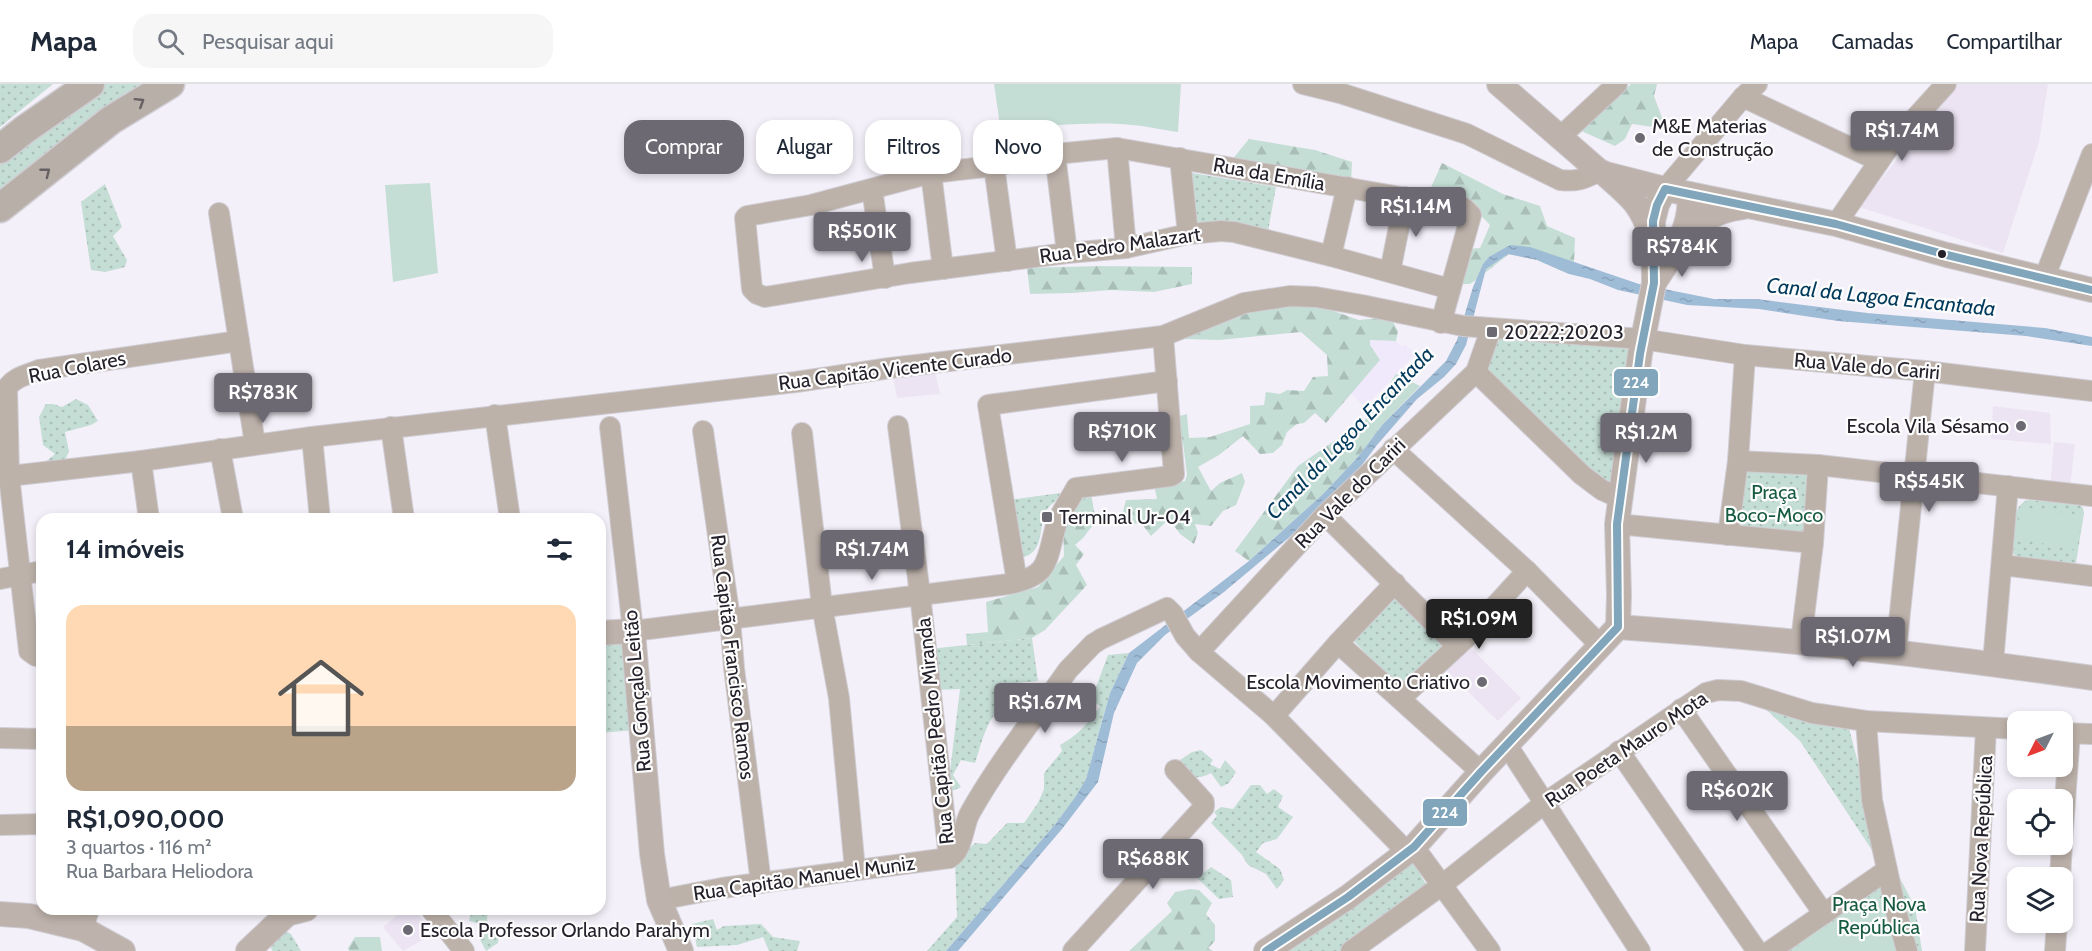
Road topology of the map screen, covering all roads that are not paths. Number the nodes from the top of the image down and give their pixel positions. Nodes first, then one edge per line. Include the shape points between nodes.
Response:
1 (90, 84) edge
2 (170, 84) edge
3 (1303, 84) edge
4 (1499, 84) edge
5 (1617, 84) edge
6 (1942, 85) edge
7 (1750, 91) edge
8 (1559, 138) junction
9 (1117, 148) junction
10 (0, 149) edge
11 (1063, 153) edge
12 (2092, 154) edge
13 (1180, 158) junction
14 (1879, 161) junction
15 (1602, 172) junction
16 (927, 174) edge
17 (931, 174) edge
18 (995, 174) edge
19 (1057, 174) edge
20 (1347, 187) junction
21 (872, 189) junction
22 (1665, 189) junction
23 (1689, 194) junction
24 (1405, 197) junction
25 (1752, 206) junction
26 (0, 208) edge
27 (219, 213) dead end
28 (1836, 224) junction
29 (1188, 234) junction
30 (1664, 247) junction
31 (1126, 249) junction
32 (1067, 254) junction
33 (1331, 256) junction
34 (1007, 261) junction
35 (944, 269) junction
36 (1390, 272) junction
37 (885, 278) junction
38 (2044, 279) junction
39 (752, 289) joint
40 (1450, 289) junction
41 (2092, 290) edge
42 (1445, 323) junction
43 (1481, 328) junction
44 (1162, 336) junction
45 (1642, 339) junction
46 (238, 341) junction
47 (1745, 355) junction
48 (1926, 371) junction
49 (1476, 372) junction
50 (1167, 381) junction
51 (2092, 391) edge
52 (495, 415) junction
53 (898, 426) dead end
54 (391, 427) junction
55 (610, 427) dead end
56 (703, 430) dead end
57 (802, 433) dead end
58 (312, 436) junction
59 (255, 444) junction
60 (220, 449) junction
61 (1393, 449) junction
62 (141, 461) junction
63 (1738, 461) junction
64 (1818, 465) junction
65 (1914, 475) junction
66 (4, 477) edge
67 (2008, 486) junction
68 (2092, 496) edge
69 (1620, 498) junction
70 (148, 513) edge
71 (233, 513) edge
72 (319, 513) edge
73 (403, 513) edge
74 (509, 513) edge
75 (1325, 515) junction
76 (1617, 524) junction
77 (1728, 535) junction
78 (1813, 543) junction
79 (2002, 565) junction
80 (1527, 571) junction
81 (36, 572) edge
82 (2092, 576) edge
83 (10, 577) edge
84 (1017, 582) junction
85 (1395, 583) junction
86 (920, 594) junction
87 (822, 606) junction
88 (730, 619) junction
89 (1618, 627) junction
90 (633, 631) junction
91 (606, 633) edge
92 (1801, 641) junction
93 (1338, 644) junction
94 (1600, 645) junction
95 (1457, 646) junction
96 (1896, 651) junction
97 (1199, 652) junction
98 (36, 653) edge
99 (1993, 663) junction
100 (2092, 678) edge
101 (1401, 698) junction
102 (1681, 710) junction
103 (1274, 716) junction
104 (1866, 721) junction
105 (1986, 728) junction
106 (2007, 729) edge
107 (2073, 733) edge
108 (2092, 734) edge
109 (0, 738) edge
110 (36, 739) edge
111 (1507, 745) junction
112 (1618, 751) junction
113 (1175, 770) dead end
114 (1481, 772) junction
115 (1546, 802) junction
116 (36, 824) edge
117 (0, 825) edge
118 (1411, 849) junction
119 (949, 858) junction
120 (855, 870) junction
121 (1887, 870) junction
122 (761, 883) junction
123 (1442, 885) junction
124 (659, 900) junction
125 (0, 914) edge
126 (1824, 914) junction
127 (287, 915) edge
128 (436, 915) edge
129 (86, 919) edge
130 (2056, 933) edge
131 (123, 951) edge
132 (248, 951) edge
133 (464, 951) edge
134 (681, 951) edge
135 (1073, 951) edge
136 (1266, 951) edge
137 (1351, 951) edge
138 (1490, 951) edge
139 (1640, 951) edge
140 (1757, 951) edge
141 (1770, 951) edge
142 (1907, 951) edge
143 (1975, 951) edge
144 (2055, 951) edge

1 - 10 highway
26 -> 2 highway via 111,120
3 - 15 street via 1467,134 1560,180 1571,182
4 - 8 main road
5 - 8 street
6 - 14 street
7 - 14 street
7 - 22 street
8 - 15 main road
9 - 11 street, Rua da Emília
9 - 13 street, Rua da Emília
9 - 31 street
12 - 38 street
13 - 20 street, Rua da Emília
13 - 29 street
14 - 28 street
15 - 22 main road
15 - 30 main road via 1638,205
16 - 21 street, Rua da Emília
17 - 35 street
18 - 34 street
19 - 32 street
20 - 24 street, Rua da Emília
20 - 33 street
21 - 37 street
21 - 39 street, Rua da Emília via 747,216
22 - 23 main road
22 - 30 main road via 1655,213
23 - 25 main road
23 - 30 main road via 1687,216
24 - 36 street
24 - 40 street, Rua da Emília via 1464,208 1471,215
25 - 28 main road
25 - 30 main road via 1716,213
27 - 46 street
28 - 38 main road
29 - 31 street, Rua Pedro Malazart
29 - 33 street, Rua Pedro Malazart via 1234,232
30 - 45 main road
31 - 32 street, Rua Pedro Malazart
32 - 34 street, Rua Pedro Malazart
33 - 36 street, Rua Pedro Malazart
34 - 35 street, Rua Pedro Malazart
35 - 37 street, Rua Pedro Malazart
36 - 40 street, Rua Pedro Malazart
37 - 39 street, Rua Pedro Malazart via 765,297
38 - 41 main road
40 - 42 street, Rua da Emília
42 - 43 street, Rua Capitão Vicente Curado
42 - 44 street, Rua Capitão Vicente Curado via 1362,304 1290,296 1244,303
43 - 45 street, Rua Capitão Vicente Curado
43 - 49 street, Rua Vale do Cariri
44 - 50 street
44 - 52 street, Rua Capitão Vicente Curado
45 - 47 street, Rua Vale do Cariri
45 - 69 main road
46 - 59 street
46 - 66 street, Rua Colares via 39,370 15,380 7,388
47 - 48 street, Rua Vale do Cariri
47 - 63 street
48 - 51 street, Rua Vale do Cariri
48 - 65 street
49 - 61 street, Rua Vale do Cariri
49 - 69 street via 1582,475
50 - 84 street via 1175,471 1172,476 1077,488 1055,527 1044,567 1034,576
50 - 84 street via 988,405
52 - 54 street, Rua Capitão Vicente Curado
52 - 74 street
53 - 86 street, Rua Capitão Pedro Miranda
54 - 58 street, Rua Capitão Vicente Curado
54 - 73 street
55 - 90 street, Rua Gonçalo Leitão
56 - 88 street, Rua Capitão Francisco Ramos
57 - 87 street
58 - 59 street, Rua Capitão Vicente Curado
58 - 72 street
59 - 60 street, Rua Capitão Vicente Curado
60 - 62 street, Rua Capitão Vicente Curado
60 - 71 street
61 - 75 street, Rua Vale do Cariri
61 - 80 street
62 - 66 street, Rua Capitão Vicente Curado
62 - 70 street
63 - 64 street
63 - 77 street
64 - 65 street
64 - 78 street
65 - 67 street
65 - 96 street
66 - 83 street, Rua Colares
67 - 68 street
67 - 79 street
69 - 76 main road
75 - 85 street
75 - 97 street, Rua Vale do Cariri
76 - 77 street
76 - 89 main road
77 - 78 street
78 - 92 street
79 - 82 street
79 - 99 street
80 - 94 street
80 - 95 street
81 - 83 street
83 - 98 street, Rua Colares
84 - 86 street
85 - 93 street
85 - 95 street
86 - 87 street
86 - 119 street, Rua Capitão Pedro Miranda
87 - 88 street
87 - 120 street via 839,698
88 - 90 street
88 - 122 street, Rua Capitão Francisco Ramos
89 - 92 main road
89 - 94 main road
90 - 91 main road
90 - 124 main road, Rua Gonçalo Leitão
92 - 96 main road
93 - 101 street
93 - 103 street
94 - 111 main road
95 - 101 street
96 - 99 main road
97 - 103 street
97 - 119 street via 1167,608 1101,639 1080,656 986,786 968,816 955,853
99 - 100 main road
101 - 114 street
102 - 104 street, Rua Poeta Mauro Mota via 1706,693 1741,691 1812,713
102 - 112 street, Rua Poeta Mauro Mota
102 - 126 street
103 - 118 street
104 - 105 street, Rua Poeta Mauro Mota
104 - 121 street via 1872,800
105 - 106 street, Rua Poeta Mauro Mota
105 - 143 street, Rua Nova República
107 - 108 street
109 - 110 street
111 - 114 main road
111 - 115 street
112 - 115 street, Rua Poeta Mauro Mota
112 - 140 street
113 - 135 street via 1204,802 1204,807
114 - 118 main road
115 - 123 street, Rua Poeta Mauro Mota
115 - 139 street
116 - 117 street
118 - 123 street
118 - 136 main road via 1348,897
119 - 120 street, Rua Capitão Manuel Muniz
120 - 122 street, Rua Capitão Manuel Muniz
121 - 126 street
121 - 142 street
122 - 124 street, Rua Capitão Manuel Muniz
123 - 137 street, Rua Poeta Mauro Mota
123 - 138 street
124 - 134 main road, Rua Gonçalo Leitão
125 - 129 main road
126 - 141 street
127 - 132 main road
128 - 133 street
129 - 131 main road
130 - 144 street

